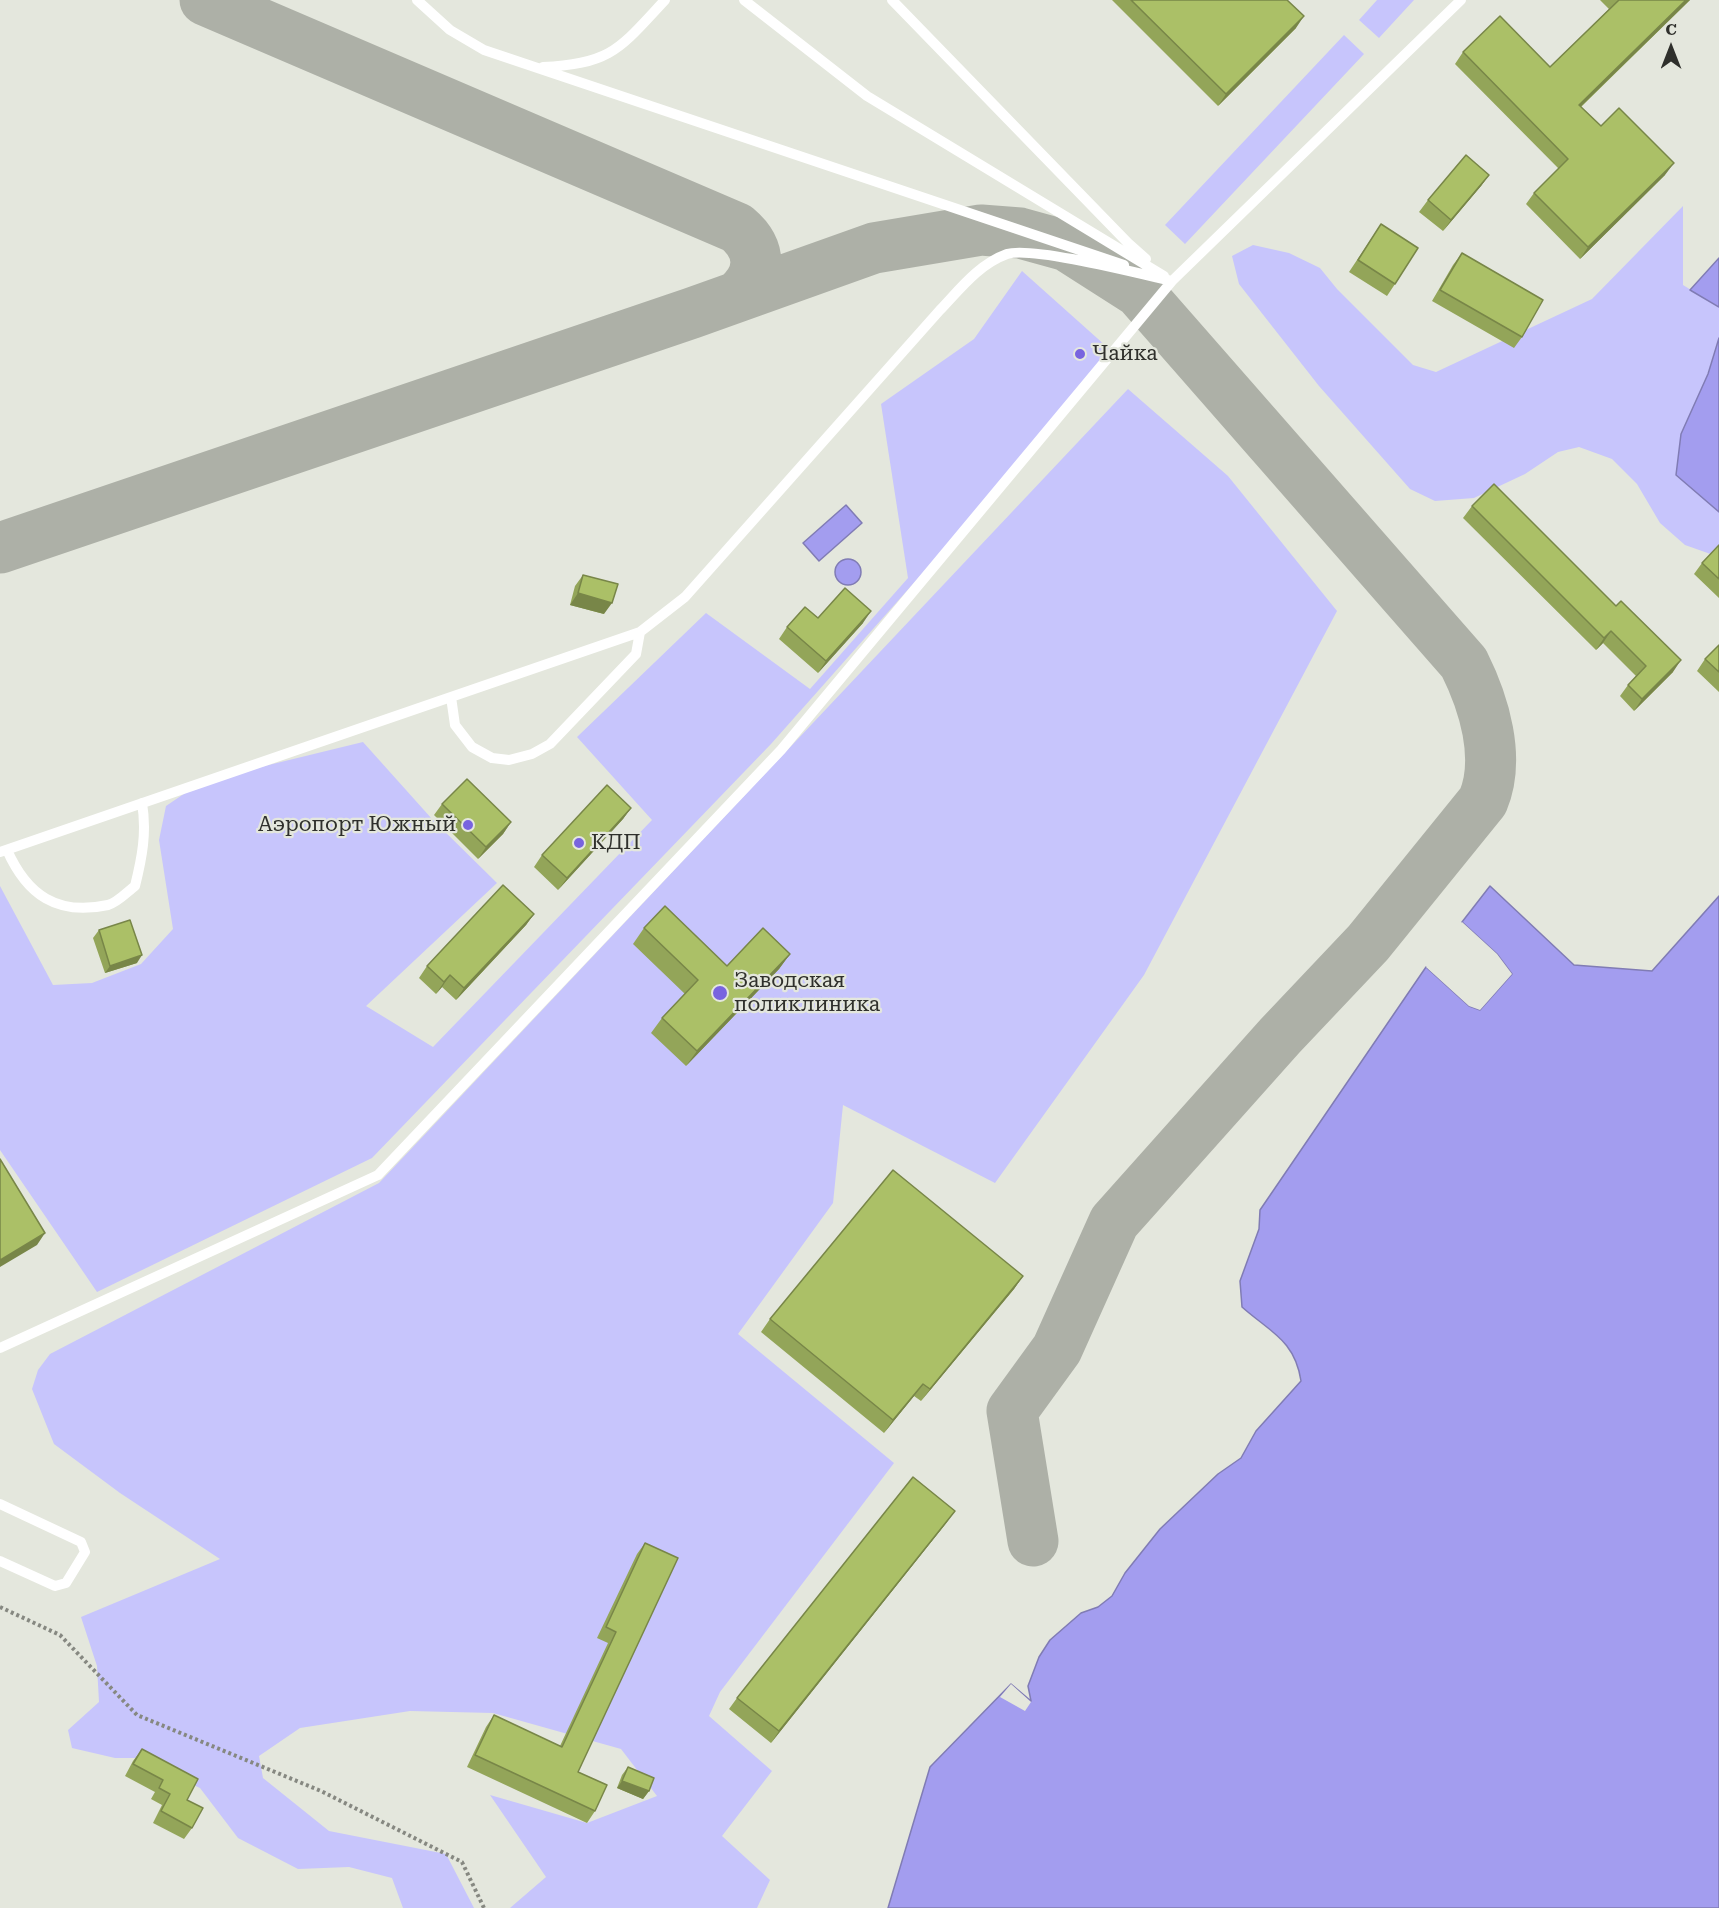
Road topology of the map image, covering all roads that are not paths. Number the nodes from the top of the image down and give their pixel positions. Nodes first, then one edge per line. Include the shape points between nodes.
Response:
1 (417, 0) edge
2 (665, 0) edge
3 (744, 0) edge
4 (892, 0) edge
5 (1461, 0) edge
6 (534, 67) junction
7 (1172, 281) junction
8 (640, 632) junction
9 (451, 697) junction
10 (142, 803) junction
11 (3, 851) edge
12 (0, 1348) edge
13 (0, 1504) edge
14 (0, 1561) edge

1 - 6 lane via 450,30 484,50
2 - 6 lane via 620,48 591,62
3 - 7 lane via 867,96
4 - 7 lane via 1128,243
5 - 7 lane
6 - 7 lane
7 - 8 lane via 1050,255 1009,253 980,268 685,597
7 - 12 lane via 781,750 378,1175
8 - 9 lane
8 - 9 lane via 636,654 550,744 532,754 509,760 492,758 472,747 455,725
9 - 10 lane
10 - 11 lane
10 - 11 lane via 144,843 135,886 110,905 70,906 41,898 16,872
13 - 14 lane via 81,1542 85,1552 61,1586

